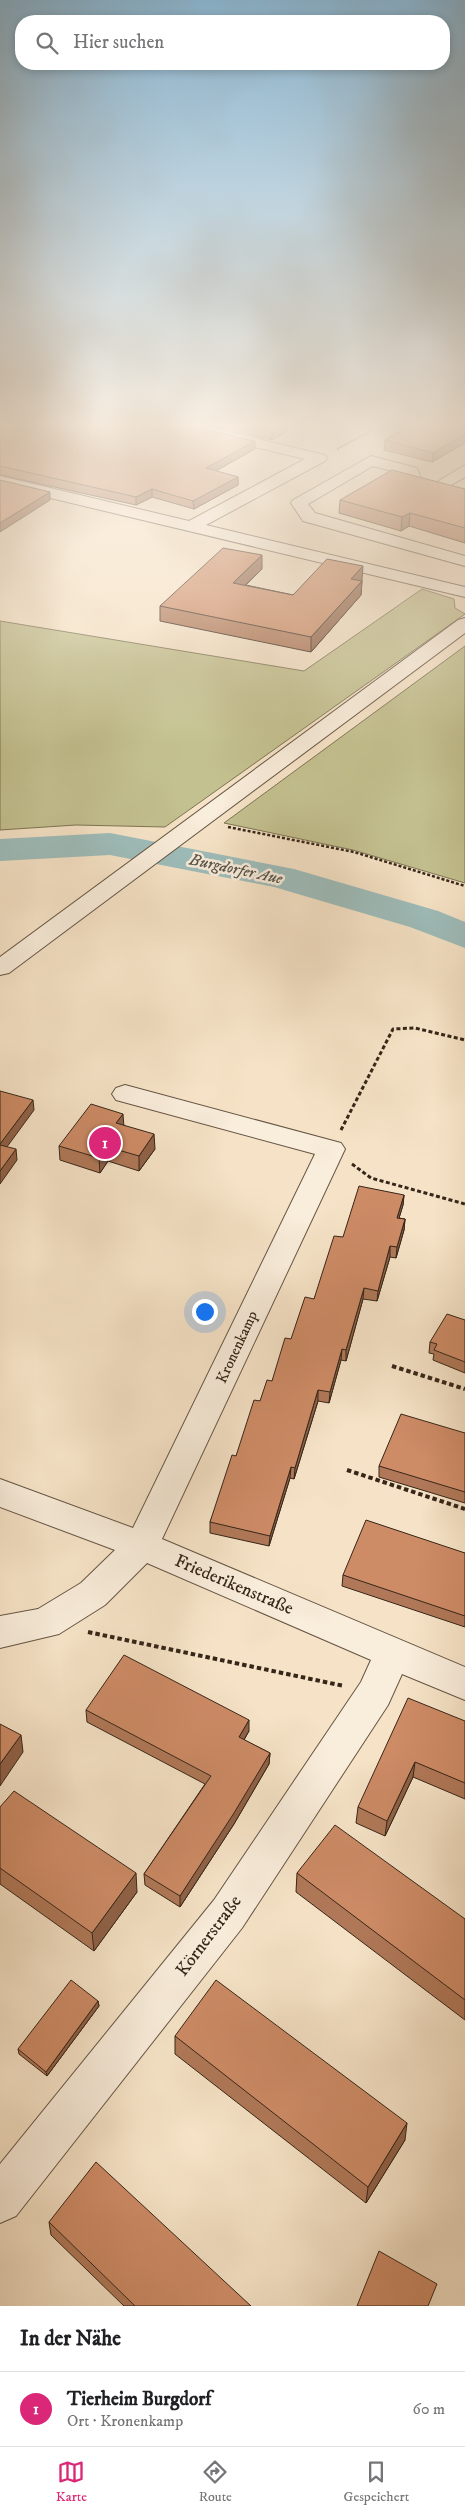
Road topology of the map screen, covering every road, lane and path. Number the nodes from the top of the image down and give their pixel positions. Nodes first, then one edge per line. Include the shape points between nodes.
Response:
1 (207, 530) edge
2 (354, 530) edge
3 (465, 561) edge
4 (465, 592) edge
5 (465, 624) edge
6 (225, 826) dead end
7 (465, 886) edge
8 (0, 968) edge
9 (465, 1040) edge
10 (125, 1094) dead end
11 (331, 1149) junction
12 (465, 1204) edge
13 (392, 1366) dead end
14 (465, 1388) edge
15 (347, 1470) dead end
16 (0, 1493) edge
17 (465, 1509) edge
18 (142, 1546) junction
19 (46, 1623) junction
20 (0, 1632) edge
21 (392, 1654) junction
22 (465, 1684) edge
23 (375, 1693) junction
24 (0, 2200) edge

1 - 4 street
2 - 3 street
5 - 8 street
6 - 7 path via 354,852
9 - 11 path via 415,1028 393,1029
10 - 11 street
11 - 12 path via 371,1178
11 - 18 street, Kronenkamp
13 - 14 path
15 - 17 path
16 - 18 street, Friederikenstraße
18 - 19 street via 93,1594
18 - 21 street, Friederikenstraße
19 - 20 street
19 - 23 path
21 - 22 street, Friederikenstraße
21 - 23 street, Körnerstraße
23 - 24 street, Körnerstraße via 228,1914

